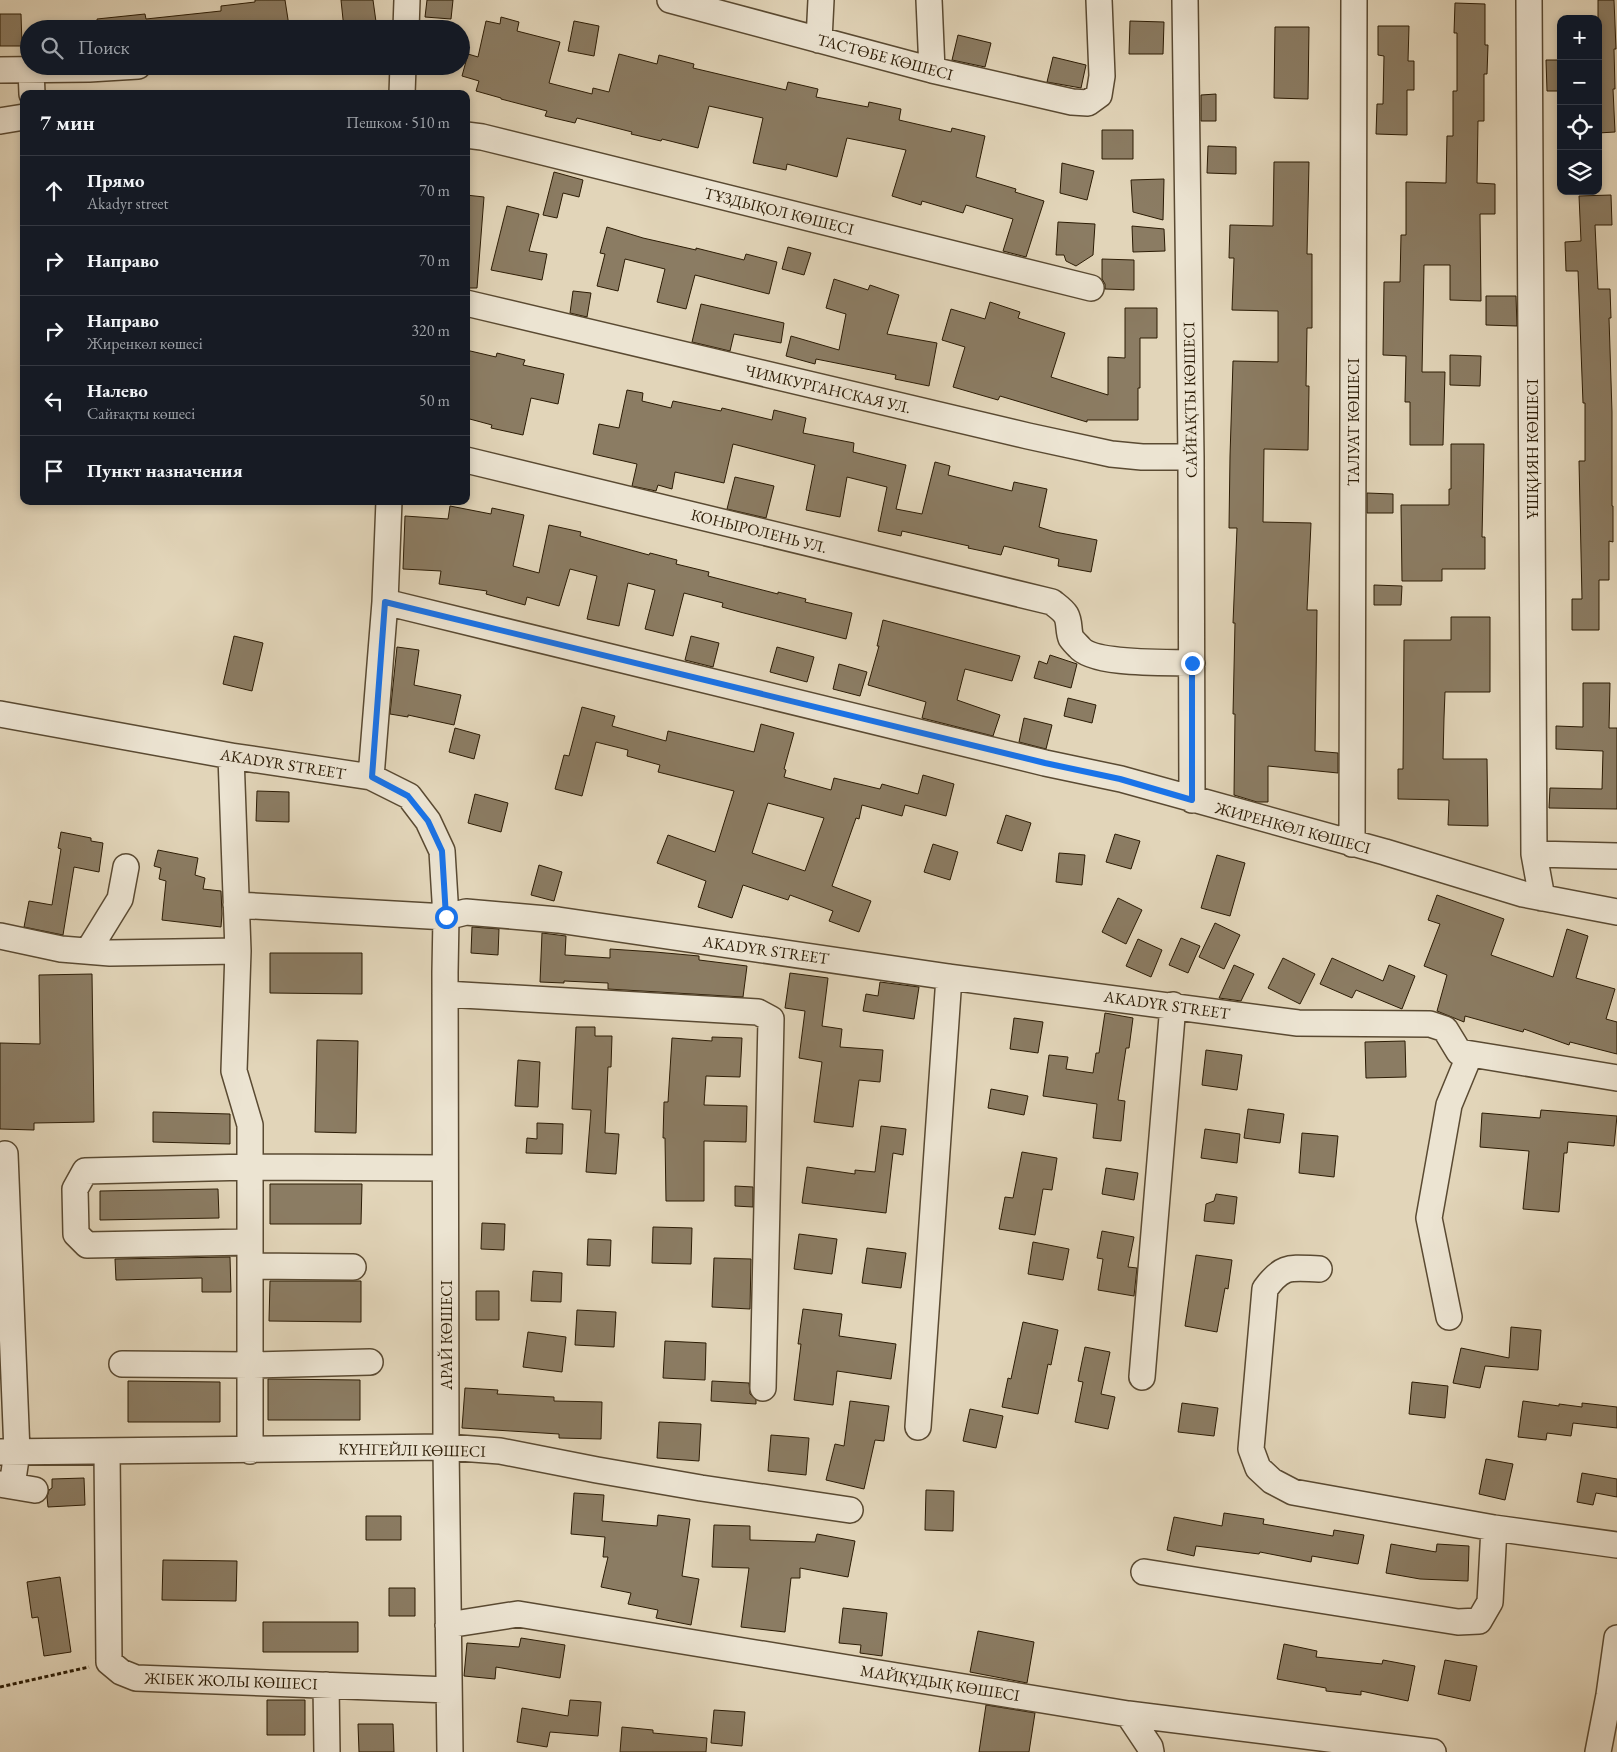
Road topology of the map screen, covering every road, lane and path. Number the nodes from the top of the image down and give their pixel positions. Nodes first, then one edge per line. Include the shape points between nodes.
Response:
1 (408, 0) edge
2 (670, 0) edge
3 (821, 0) edge
4 (929, 0) edge
5 (1099, 0) edge
6 (1185, 0) edge
7 (1354, 0) edge
8 (1529, 0) edge
9 (407, 20) edge
10 (820, 40) junction
11 (20, 69) edge
12 (0, 70) edge
13 (932, 70) junction
14 (31, 75) edge
15 (403, 75) edge
16 (32, 90) edge
17 (402, 90) edge
18 (20, 118) edge
19 (0, 121) edge
20 (470, 136) edge
21 (1091, 288) dead end
22 (470, 304) edge
23 (1191, 458) junction
24 (470, 461) edge
25 (390, 505) edge
26 (385, 602) junction
27 (1192, 663) junction
28 (0, 714) edge
29 (231, 756) junction
30 (372, 777) junction
31 (1192, 800) junction
32 (1352, 844) junction
33 (1534, 854) junction
34 (1617, 856) edge
35 (126, 867) dead end
36 (1542, 898) junction
37 (236, 905) junction
38 (1617, 912) edge
39 (446, 917) junction
40 (0, 936) edge
41 (88, 951) junction
42 (238, 951) junction
43 (949, 977) junction
44 (445, 994) junction
45 (1173, 1005) junction
46 (1470, 1054) junction
47 (1617, 1078) edge
48 (5, 1154) dead end
49 (250, 1167) junction
50 (445, 1168) junction
51 (250, 1254) junction
52 (353, 1266) dead end
53 (1319, 1269) dead end
54 (1449, 1317) dead end
55 (370, 1362) dead end
56 (122, 1364) dead end
57 (250, 1365) junction
58 (1142, 1377) dead end
59 (763, 1388) dead end
60 (918, 1427) dead end
61 (446, 1447) junction
62 (250, 1450) junction
63 (8, 1452) edge
64 (107, 1452) junction
65 (16, 1487) edge
66 (850, 1510) dead end
67 (1494, 1528) junction
68 (1617, 1545) edge
69 (1144, 1572) dead end
70 (448, 1625) junction
71 (1617, 1638) edge
72 (109, 1662) junction
73 (326, 1685) junction
74 (0, 1687) edge
75 (449, 1690) junction
76 (1613, 1696) edge
77 (1128, 1714) junction
78 (327, 1752) edge
79 (450, 1752) edge
80 (1151, 1752) edge
81 (1433, 1752) edge
82 (1598, 1752) edge

1 - 9 street
2 - 10 street, ТАСТӨБЕ КӨШЕСІ
3 - 10 street
4 - 13 street
5 - 13 street, ТАСТӨБЕ КӨШЕСІ via 1102,76 1099,95 1088,103
6 - 23 street, САЙҒАҚТЫ КӨШЕСІ
7 - 32 street, ТАЛУАТ КӨШЕСІ
8 - 33 street, ҰШҚИЯН КӨШЕСІ
10 - 13 street, ТАСТӨБЕ КӨШЕСІ
11 - 12 street
14 - 16 street
15 - 17 street
18 - 19 street
20 - 21 street, ТҰЗДЫҚОЛ КӨШЕСІ
22 - 23 street, ЧИМКУРГАНСКАЯ УЛ. via 1111,454
23 - 27 street, САЙҒАҚТЫ КӨШЕСІ
24 - 27 street, КОНЫРОЛЕНЬ УЛ. via 1052,602 1066,615 1071,637 1087,654 1106,659
25 - 26 street
26 - 30 street
26 - 31 street, ЖИРЕНКӨЛ КӨШЕСІ via 1120,779
27 - 31 street, САЙҒАҚТЫ КӨШЕСІ
28 - 29 street, AKADYR STREET
29 - 30 street, AKADYR STREET
29 - 37 street
30 - 39 street, AKADYR STREET via 408,796 428,821 442,851
31 - 32 street, ЖИРЕНКӨЛ КӨШЕСІ
32 - 36 street, ЖИРЕНКӨЛ КӨШЕСІ
33 - 34 street
33 - 36 street, ҰШҚИЯН КӨШЕСІ
35 - 41 street via 120,899
36 - 38 street, ЖИРЕНКӨЛ КӨШЕСІ
37 - 39 street
37 - 42 street
39 - 43 street, AKADYR STREET via 466,912 558,920
39 - 44 street, АРАЙ КӨШЕСІ
40 - 41 street
41 - 42 street
42 - 49 street via 234,1071 250,1125
43 - 45 street, AKADYR STREET
43 - 60 street
44 - 50 street, АРАЙ КӨШЕСІ
44 - 59 street via 758,1012 771,1020
45 - 46 street, AKADYR STREET via 1298,1023 1430,1024 1445,1029 1459,1052
45 - 58 street
46 - 47 street, AKADYR STREET
46 - 54 street via 1449,1105 1429,1218
48 - 63 street
49 - 50 street
49 - 51 street
49 - 51 street via 85,1171 75,1188 76,1234 87,1245
50 - 61 street, АРАЙ КӨШЕСІ
51 - 52 street
51 - 57 street
53 - 67 street via 1290,1268 1274,1277 1265,1289 1251,1449 1258,1468 1272,1481 1292,1492
55 - 57 street
56 - 57 street
57 - 62 street
61 - 62 street, КҮНГЕЙЛІ КӨШЕСІ
61 - 66 street, КҮНГЕЙЛІ КӨШЕСІ via 500,1451 607,1472
61 - 70 street, АРАЙ КӨШЕСІ
62 - 64 street, КҮНГЕЙЛІ КӨШЕСІ
63 - 64 street, КҮНГЕЙЛІ КӨШЕСІ
63 - 65 street
64 - 72 street
67 - 68 street
67 - 69 street via 1490,1602 1479,1621 1458,1622
70 - 75 street, АРАЙ КӨШЕСІ
70 - 77 street, МАЙҚҰДЫҚ КӨШЕСІ via 518,1614
71 - 76 street
72 - 73 street, ЖІБЕК ЖОЛЫ КӨШЕСІ via 136,1678
72 - 74 path
73 - 75 street, ЖІБЕК ЖОЛЫ КӨШЕСІ
73 - 78 street
75 - 79 street, АРАЙ КӨШЕСІ
76 - 82 street
77 - 80 street
77 - 81 street, МАЙҚҰДЫҚ КӨШЕСІ

